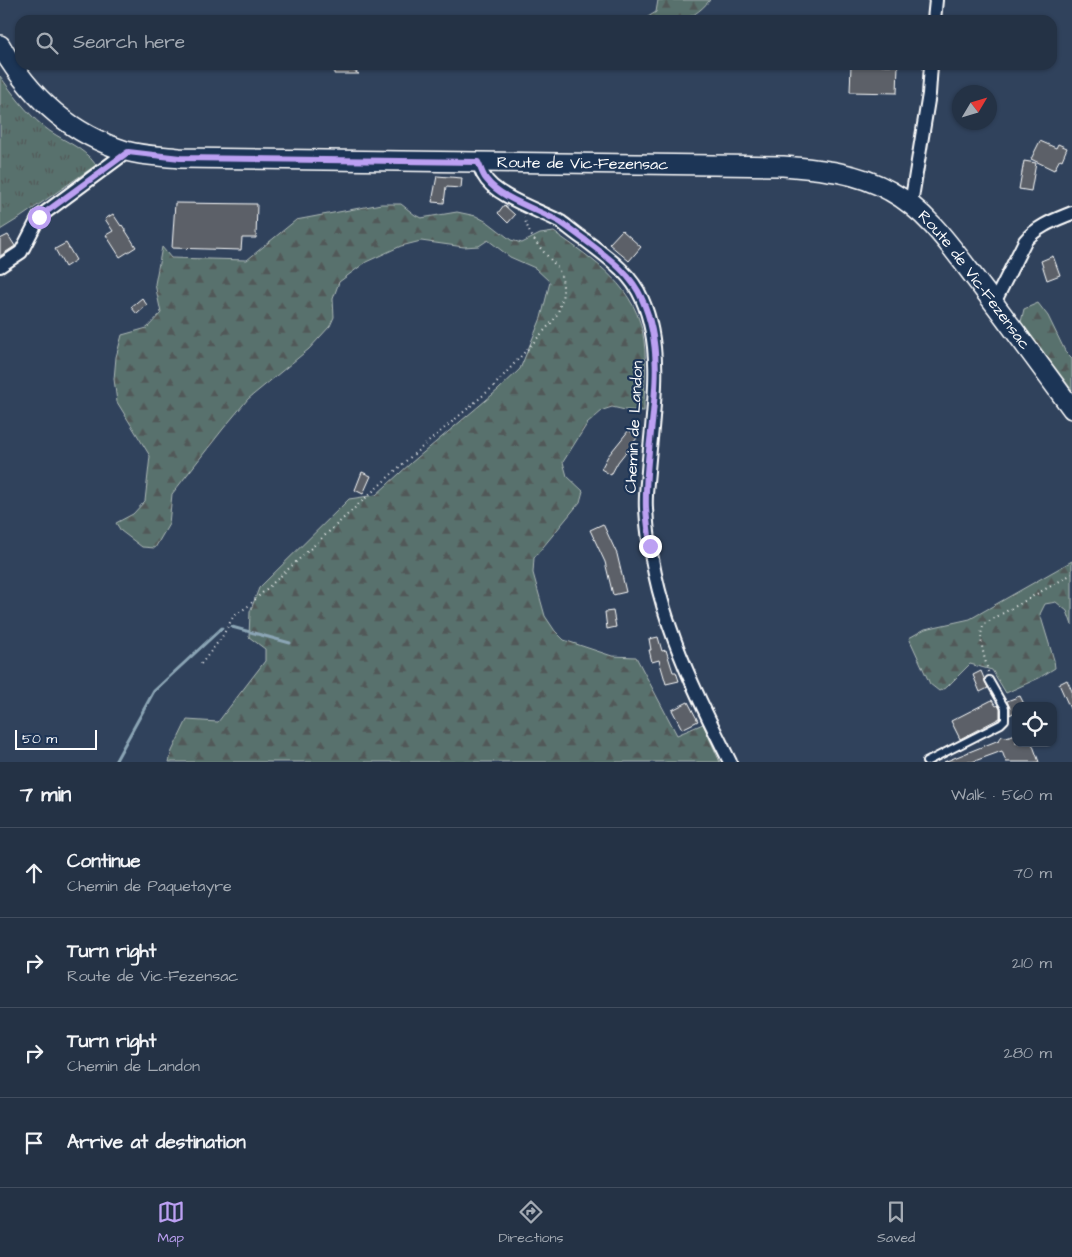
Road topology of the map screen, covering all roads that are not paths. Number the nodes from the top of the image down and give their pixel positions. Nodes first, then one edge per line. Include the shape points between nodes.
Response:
1 (936, 0) edge
2 (934, 15) edge
3 (0, 45) edge
4 (931, 70) edge
5 (128, 152) junction
6 (478, 162) junction
7 (911, 204) junction
8 (1072, 213) edge
9 (0, 266) edge
10 (994, 303) junction
11 (1072, 409) edge
12 (989, 680) road end
13 (730, 762) edge
14 (926, 762) edge

1 - 2 street
3 - 5 main road, Route de Vic-Fezensac via 12,67 34,94 62,119 93,138
4 - 7 street
5 - 6 main road, Route de Vic-Fezensac via 180,158
5 - 9 street via 39,217 21,252
6 - 7 main road, Route de Vic-Fezensac via 828,169 862,178
6 - 13 street, Chemin de Landon via 491,186 561,223 612,260 642,298 655,348 646,508 656,575 678,652
7 - 10 main road, Route de Vic-Fezensac via 941,234
8 - 10 street via 1031,234
10 - 11 main road, Route de Vic-Fezensac
12 - 14 lane via 1005,708 1005,720

